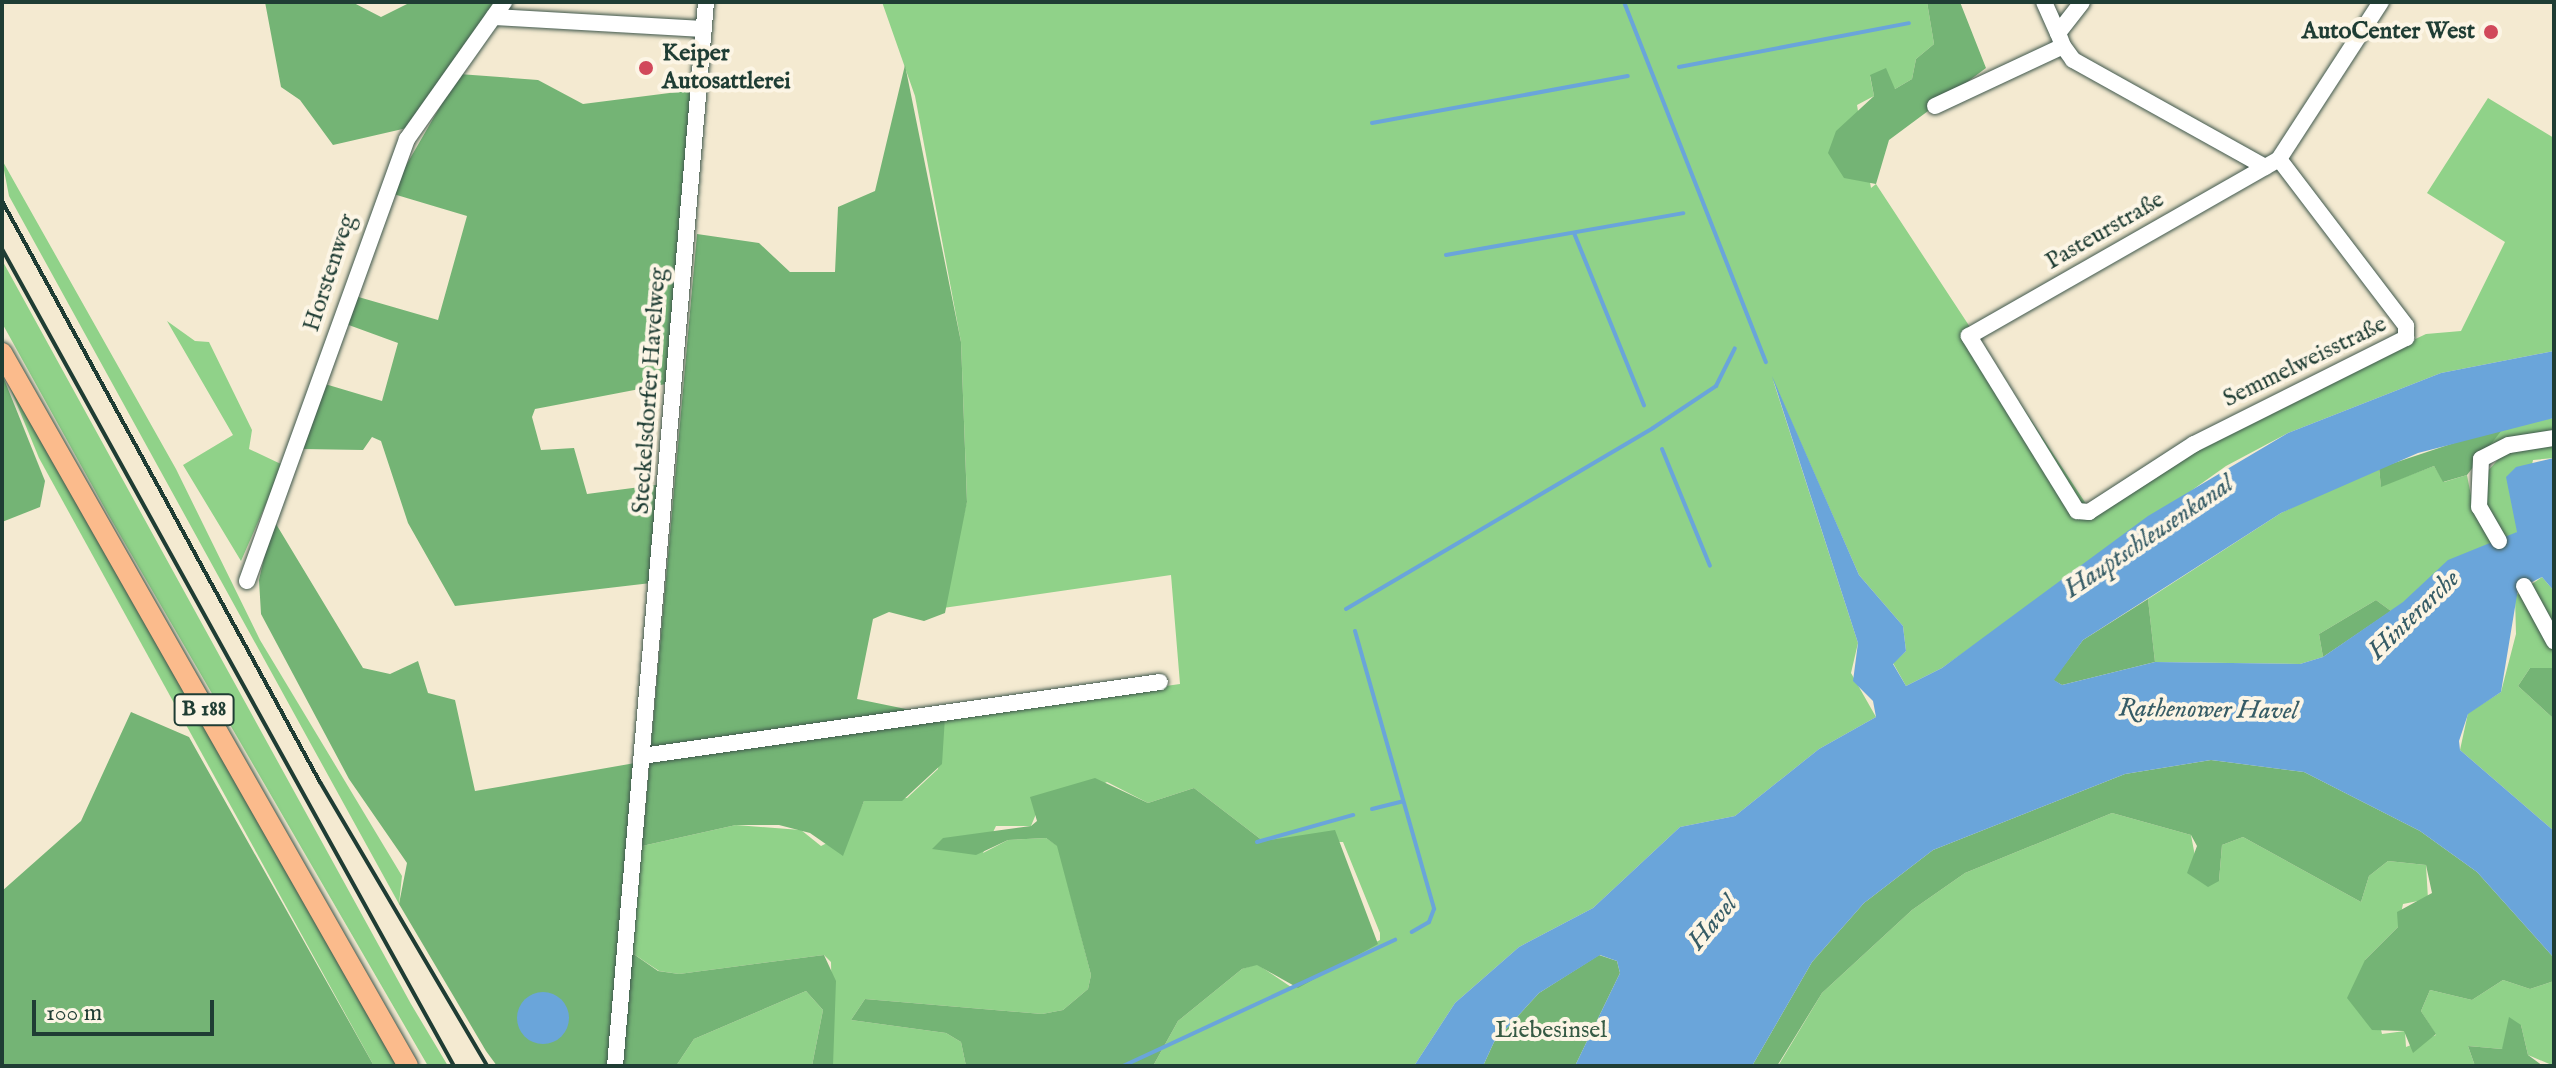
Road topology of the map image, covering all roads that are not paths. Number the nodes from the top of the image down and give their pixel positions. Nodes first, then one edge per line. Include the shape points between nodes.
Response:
1 (504, 2) edge
2 (706, 2) edge
3 (2044, 2) edge
4 (2082, 2) edge
5 (2381, 2) edge
6 (494, 17) junction
7 (704, 29) junction
8 (2060, 40) junction
9 (1935, 106) dead end
10 (2272, 163) junction
11 (1969, 336) joint
12 (2, 353) edge
13 (2554, 438) edge
14 (2499, 541) dead end
15 (247, 581) dead end
16 (2524, 586) dead end
17 (2554, 641) edge
18 (1160, 682) dead end
19 (642, 756) junction
20 (408, 1066) edge
21 (615, 1066) edge

1 - 6 street, Horstenweg
2 - 7 street, Steckelsdorfer Havelweg
3 - 8 street, Semmelweisstraße
4 - 8 street
5 - 10 street
6 - 7 street
6 - 15 street, Horstenweg via 407,139
7 - 19 street, Steckelsdorfer Havelweg
8 - 9 street
8 - 10 street, Semmelweisstraße via 2073,60
10 - 11 street, Pasteurstraße
10 - 11 street, Semmelweisstraße via 2406,326 2404,340 2194,444 2082,512
12 - 20 main road, B 188
13 - 14 street via 2509,445 2481,459 2475,489
16 - 17 street
18 - 19 street
19 - 21 street, Steckelsdorfer Havelweg

